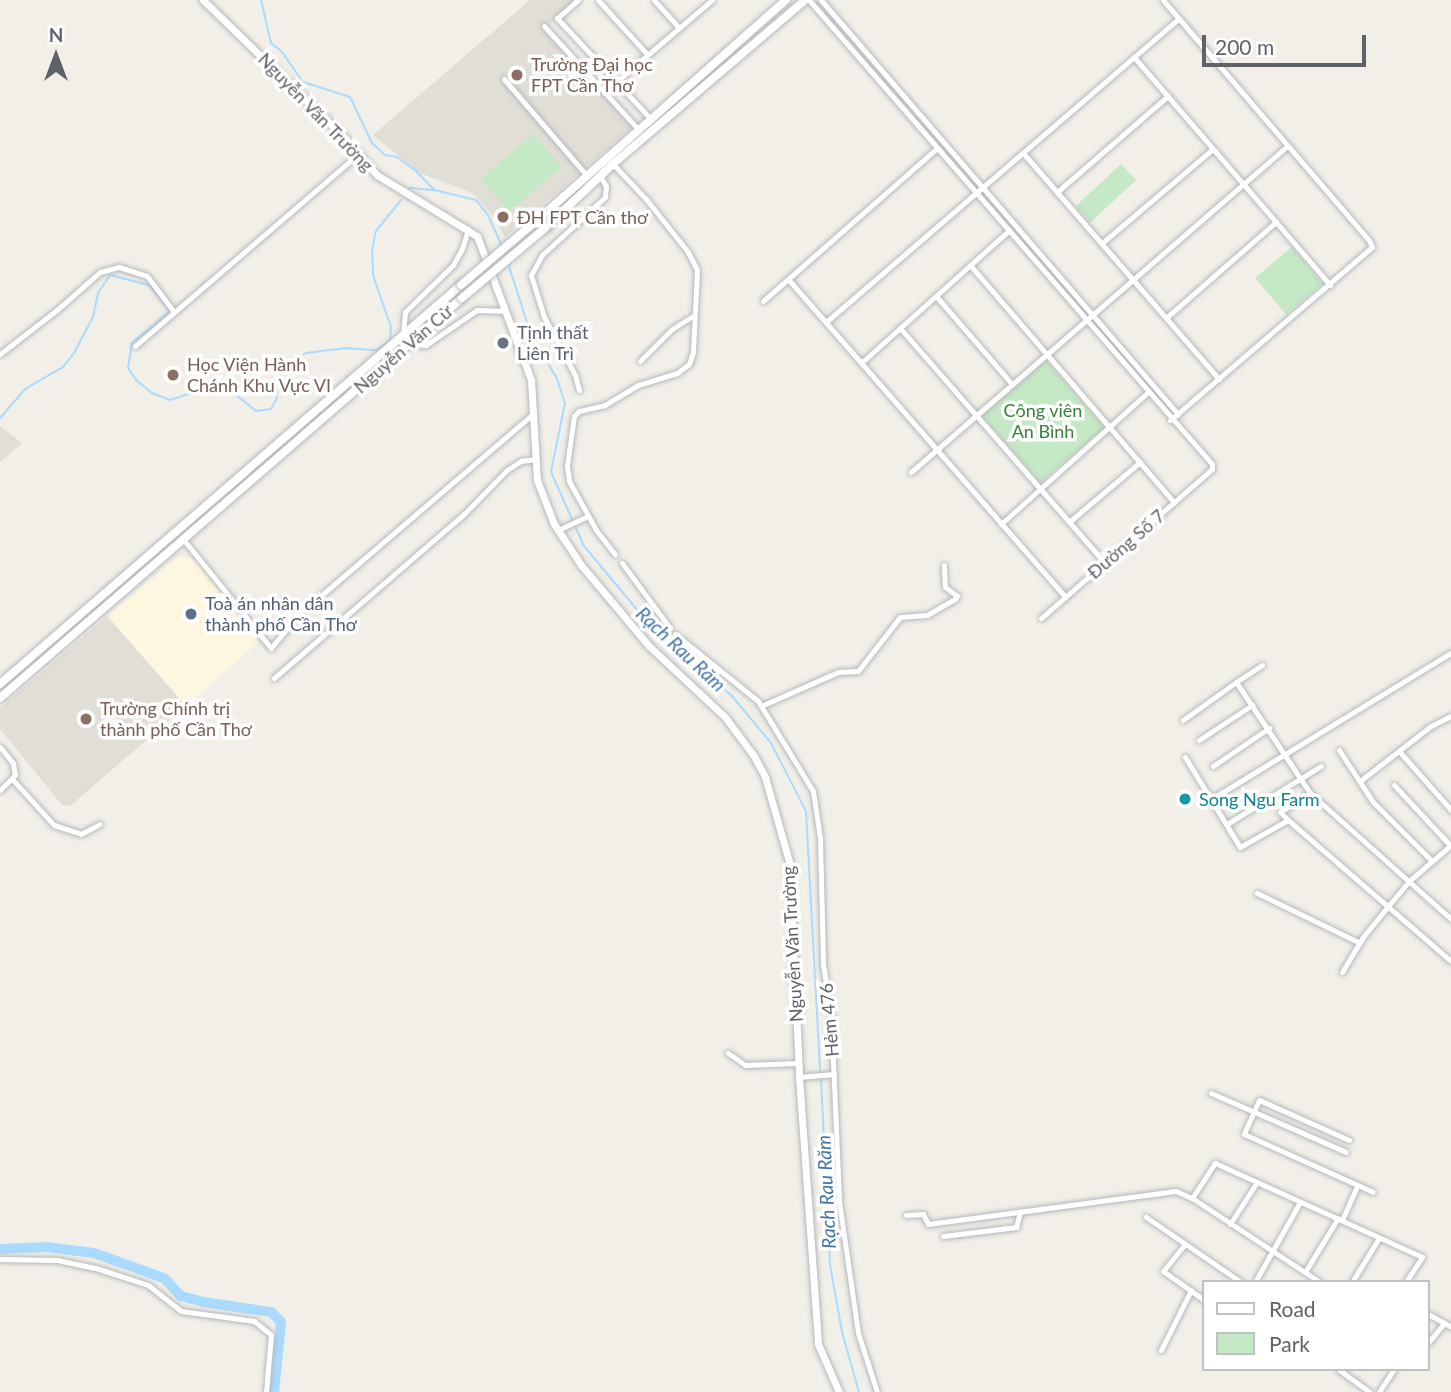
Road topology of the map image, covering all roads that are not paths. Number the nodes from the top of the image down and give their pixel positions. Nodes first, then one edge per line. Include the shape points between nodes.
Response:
1 (203, 0) edge
2 (578, 0) edge
3 (598, 0) edge
4 (654, 0) edge
5 (712, 0) edge
6 (786, 0) edge
7 (807, 0) edge
8 (821, 0) edge
9 (1163, 0) edge
10 (1178, 19) junction
11 (544, 26) dead end
12 (678, 28) junction
13 (647, 54) junction
14 (1135, 57) junction
15 (504, 79) dead end
16 (617, 81) junction
17 (1168, 96) junction
18 (654, 123) junction
19 (639, 130) junction
20 (943, 143) junction
21 (1287, 146) junction
22 (937, 148) junction
23 (1213, 149) junction
24 (358, 154) junction
25 (1024, 154) junction
26 (613, 164) junction
27 (587, 176) junction
28 (600, 176) junction
29 (1243, 184) junction
30 (984, 188) junction
31 (1057, 192) junction
32 (976, 195) junction
33 (1276, 222) junction
34 (468, 229) junction
35 (1008, 231) junction
36 (1102, 243) junction
37 (970, 265) junction
38 (788, 279) junction
39 (1134, 279) junction
40 (1330, 285) junction
41 (936, 296) junction
42 (763, 300) dead end
43 (506, 311) junction
44 (174, 312) junction
45 (1092, 315) junction
46 (693, 316) junction
47 (1167, 317) junction
48 (1086, 320) junction
49 (826, 322) junction
50 (900, 328) junction
51 (403, 335) junction
52 (408, 344) junction
53 (135, 346) dead end
54 (0, 354) edge
55 (1047, 354) junction
56 (640, 361) dead end
57 (861, 363) junction
58 (1219, 379) junction
59 (1012, 384) junction
60 (579, 390) dead end
61 (1147, 393) junction
62 (328, 402) junction
63 (334, 410) junction
64 (1178, 414) junction
65 (532, 415) junction
66 (976, 416) junction
67 (1171, 420) junction
68 (1109, 427) junction
69 (937, 450) junction
70 (535, 459) junction
71 (1140, 462) junction
72 (911, 472) dead end
73 (1040, 489) junction
74 (230, 493) junction
75 (1174, 502) junction
76 (586, 518) junction
77 (1069, 522) junction
78 (1001, 524) junction
79 (562, 529) junction
80 (181, 536) junction
81 (615, 554) dead end
82 (622, 563) dead end
83 (1105, 563) junction
84 (944, 565) dead end
85 (1065, 597) junction
86 (88, 608) junction
87 (95, 617) junction
88 (1041, 618) dead end
89 (670, 628) dead end
90 (675, 634) dead end
91 (1451, 653) edge
92 (1262, 665) dead end
93 (274, 678) dead end
94 (1236, 682) junction
95 (0, 684) edge
96 (0, 698) edge
97 (1252, 705) junction
98 (761, 706) junction
99 (1451, 716) edge
100 (1183, 720) dead end
101 (1269, 728) junction
102 (1199, 740) dead end
103 (0, 747) edge
104 (1339, 750) dead end
105 (1399, 751) junction
106 (1285, 753) junction
107 (1185, 757) dead end
108 (1213, 766) dead end
109 (1321, 766) dead end
110 (1300, 779) junction
111 (12, 780) junction
112 (1360, 781) junction
113 (1394, 785) dead end
114 (0, 790) edge
115 (1310, 793) junction
116 (1213, 798) junction
117 (1451, 810) edge
118 (1288, 821) junction
119 (100, 824) dead end
120 (1227, 824) junction
121 (1451, 845) edge
122 (1432, 861) junction
123 (1409, 881) junction
124 (1257, 893) dead end
125 (1389, 905) junction
126 (1451, 919) edge
127 (1360, 943) junction
128 (1451, 961) edge
129 (1342, 972) dead end
130 (729, 1053) dead end
131 (799, 1062) junction
132 (832, 1074) junction
133 (801, 1078) junction
134 (1211, 1093) dead end
135 (1253, 1112) junction
136 (1349, 1140) dead end
137 (1346, 1152) dead end
138 (1257, 1182) junction
139 (1357, 1186) junction
140 (1373, 1192) dead end
141 (1192, 1198) junction
142 (1300, 1202) junction
143 (1020, 1212) junction
144 (906, 1215) dead end
145 (1146, 1217) dead end
146 (1340, 1219) junction
147 (1230, 1224) junction
148 (943, 1236) dead end
149 (1379, 1238) junction
150 (1185, 1244) junction
151 (1272, 1252) junction
152 (0, 1259) edge
153 (1306, 1272) junction
154 (1238, 1280) edge
155 (1256, 1280) edge
156 (1317, 1280) edge
157 (1353, 1280) edge
158 (1407, 1280) edge
159 (1191, 1290) junction
160 (1202, 1298) edge
161 (1430, 1315) edge
162 (1444, 1323) junction
163 (1451, 1327) edge
164 (1430, 1340) edge
165 (1161, 1350) dead end
166 (1341, 1371) edge
167 (1393, 1371) edge
168 (267, 1392) edge
169 (839, 1392) edge
170 (877, 1392) edge
171 (1370, 1392) edge
172 (1379, 1392) edge

1 - 24 street, Nguyễn Văn Trường
2 - 16 street via 558,18
3 - 13 street
4 - 12 street
5 - 12 street
6 - 18 main road, Nguyễn Văn Cừ
7 - 18 main road, Nguyễn Văn Cừ
7 - 22 street
8 - 20 street
9 - 10 street
10 - 14 street
10 - 21 street
11 - 19 street
12 - 13 street
13 - 16 street
14 - 17 street
14 - 25 street
15 - 27 street
16 - 18 street
17 - 23 street
17 - 31 street
18 - 19 main road, Nguyễn Văn Cừ
18 - 26 main road, Nguyễn Văn Cừ
19 - 27 main road, Nguyễn Văn Cừ
20 - 22 street
20 - 30 street
21 - 29 street
21 - 40 street via 1372,247
22 - 32 street
22 - 38 street
23 - 29 street
23 - 36 street
24 - 34 street, Nguyễn Văn Trường via 377,176
24 - 44 street
25 - 30 street
25 - 31 street
26 - 28 main road, Nguyễn Văn Cừ
26 - 46 street via 693,259 697,270
27 - 51 main road, Nguyễn Văn Cừ, bridge
28 - 52 main road, Nguyễn Văn Cừ, bridge
28 - 60 street via 606,186 605,197 541,255 531,275 544,317
29 - 33 street
29 - 39 street
30 - 32 street
30 - 45 street
31 - 36 street
32 - 35 street
32 - 49 street
33 - 40 street
33 - 47 street
34 - 43 street, Nguyễn Văn Trường via 485,250
34 - 51 street via 453,265 405,312
35 - 37 street
35 - 48 street
36 - 39 street
37 - 41 street
37 - 55 street
38 - 42 street
38 - 49 street
39 - 45 street
39 - 47 street
40 - 58 street
41 - 50 street
41 - 59 street
43 - 52 street via 477,310 426,345
43 - 65 street, Nguyễn Văn Trường via 531,380
44 - 53 street
44 - 54 street via 147,276 119,267 100,272
45 - 48 street
45 - 64 street
46 - 56 street via 671,329
46 - 76 street via 689,364 605,405 576,412 568,475
47 - 58 street
48 - 55 street
48 - 61 street
49 - 57 street
50 - 57 street
50 - 66 street
51 - 62 main road, Nguyễn Văn Cừ
52 - 63 main road, Nguyễn Văn Cừ
55 - 59 street
55 - 68 street
57 - 69 street
58 - 64 street
59 - 66 street
61 - 67 street
61 - 68 street
62 - 63 main road
62 - 74 main road, Nguyễn Văn Cừ
63 - 74 main road, Nguyễn Văn Cừ
64 - 67 street
65 - 70 street, Nguyễn Văn Trường
65 - 80 street via 296,617 271,648
66 - 69 street
66 - 73 street
67 - 75 street, Đường Số 7 via 1212,464 1212,469
68 - 71 street
68 - 73 street
69 - 72 street
69 - 78 street
70 - 79 street, Nguyễn Văn Trường via 537,480
70 - 93 street via 507,470 464,514
71 - 75 street
71 - 77 street
73 - 77 street
73 - 78 street
74 - 80 main road, Nguyễn Văn Cừ
75 - 83 street, Đường Số 7
76 - 79 street
76 - 81 street
77 - 83 street
78 - 85 street
79 - 131 street, Nguyễn Văn Trường via 581,565 649,646 726,717 765,777 789,861
80 - 86 main road, Nguyễn Văn Cừ
80 - 87 main road, Nguyễn Văn Cừ
82 - 89 street
83 - 85 street, Đường Số 7
84 - 98 street via 945,587 957,596 954,599 927,615 900,617 858,671 818,679
85 - 88 street, Đường Số 7
86 - 87 main road
86 - 95 main road, Nguyễn Văn Cừ
87 - 96 main road, Nguyễn Văn Cừ
90 - 98 street, Hẻm 476
91 - 106 street
92 - 94 street
94 - 97 street
94 - 100 street
97 - 101 street
97 - 102 street
98 - 132 street, Hẻm 476 via 813,791 817,808
99 - 105 street
101 - 106 street
101 - 108 street
103 - 111 street via 13,763
104 - 112 street
105 - 112 street
105 - 117 street
106 - 110 street
106 - 116 street
107 - 116 street
109 - 110 street
110 - 115 street
110 - 120 street
111 - 114 street
111 - 119 street via 54,825 81,834
112 - 122 street via 1373,802
113 - 121 street
115 - 118 street via 1280,812
115 - 123 street
116 - 120 street
118 - 120 street via 1240,847
118 - 125 street
121 - 122 street
122 - 123 street
123 - 125 street
123 - 126 street
124 - 127 street
125 - 127 street
125 - 128 street
127 - 129 street
130 - 131 street via 745,1065
131 - 133 street, Nguyễn Văn Trường
132 - 133 street
132 - 170 street, Hẻm 476 via 839,1202 858,1333
133 - 169 street, Nguyễn Văn Trường via 818,1343
134 - 135 street
135 - 136 street via 1259,1100
135 - 137 street
135 - 139 street via 1244,1134
138 - 141 street via 1215,1163
138 - 142 street
138 - 147 street
139 - 140 street
139 - 146 street
141 - 143 street via 1176,1191
141 - 147 street
142 - 146 street
142 - 151 street
143 - 144 street via 928,1224 923,1214
143 - 148 street via 1016,1227
145 - 150 street
146 - 149 street
146 - 153 street
147 - 151 street
149 - 157 street
149 - 158 street via 1422,1256
150 - 154 street
150 - 159 street via 1163,1271
151 - 153 street
151 - 155 street
152 - 168 street via 57,1260 96,1268 148,1285 181,1311 254,1321 271,1335
153 - 156 street
159 - 160 street
159 - 165 street
161 - 162 street
162 - 163 street
162 - 164 street
166 - 171 street
167 - 172 street

